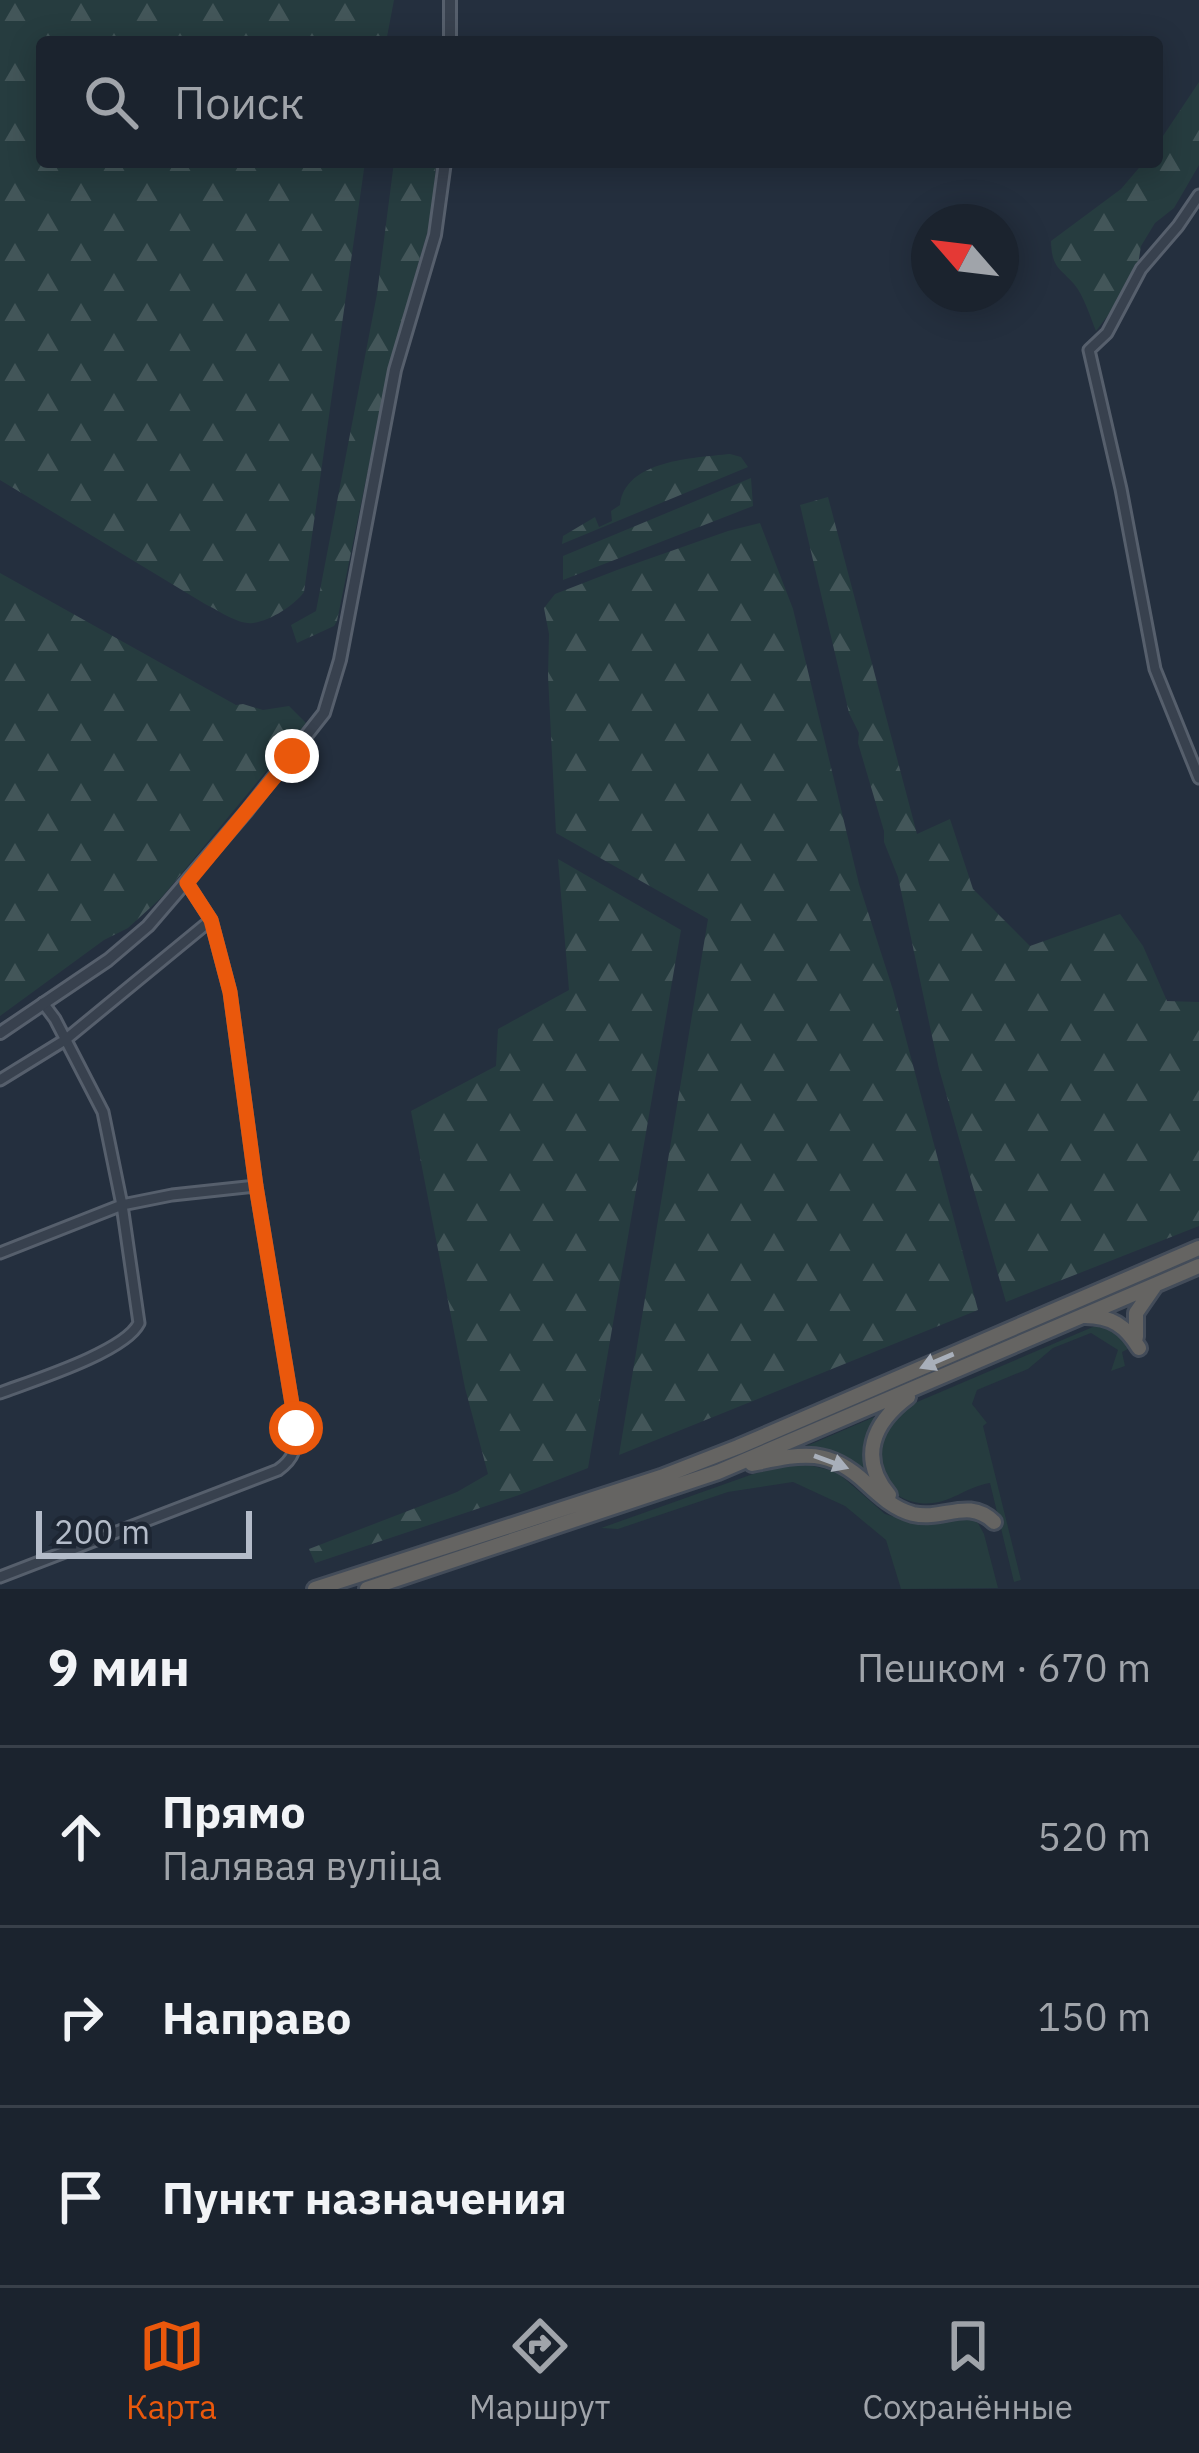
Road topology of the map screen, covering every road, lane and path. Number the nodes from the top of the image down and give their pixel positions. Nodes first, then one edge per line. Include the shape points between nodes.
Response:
1 (450, 0) edge
2 (450, 36) edge
3 (444, 168) edge
4 (1199, 195) edge
5 (1199, 778) edge
6 (187, 883) junction
7 (211, 920) junction
8 (44, 1003) junction
9 (0, 1033) edge
10 (65, 1040) junction
11 (0, 1080) edge
12 (256, 1186) junction
13 (122, 1205) junction
14 (1199, 1249) edge
15 (0, 1253) edge
16 (1199, 1266) edge
17 (1157, 1283) junction
18 (1080, 1316) junction
19 (929, 1382) junction
20 (0, 1393) edge
21 (718, 1472) junction
22 (0, 1577) edge
23 (315, 1589) edge
24 (367, 1589) edge

1 - 2 street
3 - 6 street via 330,699
4 - 5 street via 1089,350 1156,669
6 - 7 street
6 - 8 street via 135,939
7 - 10 street
7 - 12 street via 230,992
8 - 9 street
8 - 10 street
10 - 11 street
10 - 13 street via 103,1112
12 - 13 street
12 - 22 street via 296,1428 290,1462
13 - 15 street
13 - 20 street via 134,1333
14 -> 23 highway via 680,1469
16 - 17 highway
17 - 18 highway
17 - 18 highway via 1136,1313 1139,1348 1115,1322
18 - 19 highway
19 - 21 highway
21 -> 19 highway via 816,1455 843,1463 909,1513 972,1508 992,1515 974,1498 910,1506 879,1482 872,1460 877,1432
21 - 24 highway

